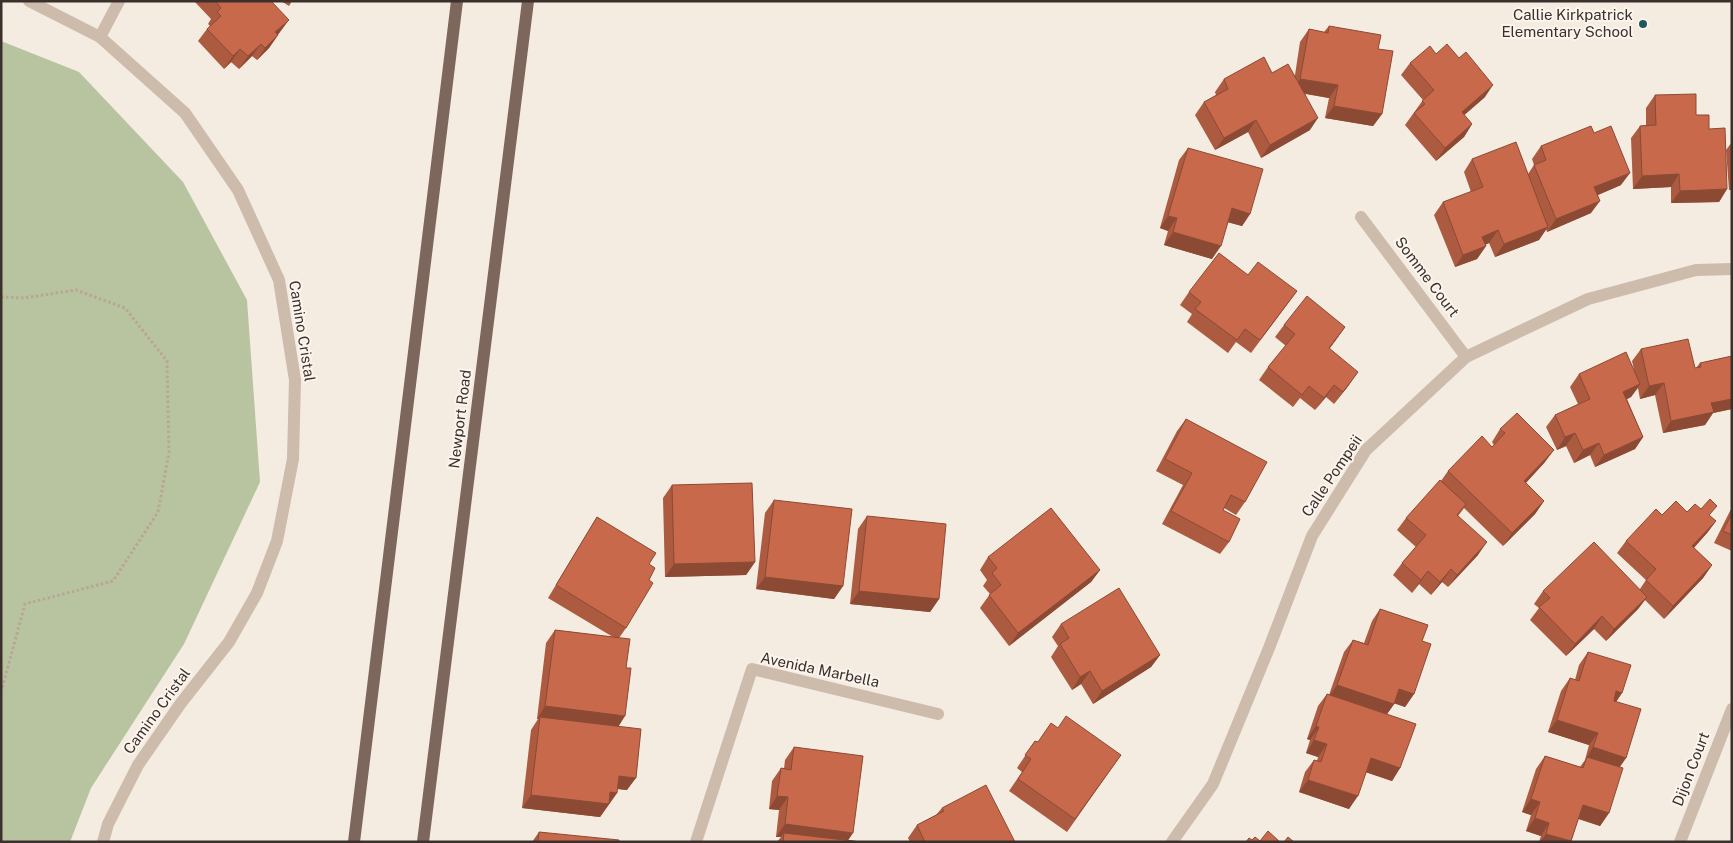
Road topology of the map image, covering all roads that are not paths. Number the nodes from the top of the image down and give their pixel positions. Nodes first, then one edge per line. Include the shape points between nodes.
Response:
1 (29, 1) edge
2 (119, 1) edge
3 (457, 1) edge
4 (528, 1) edge
5 (100, 37) junction
6 (1361, 217) dead end
7 (1732, 269) edge
8 (1466, 357) junction
9 (1732, 709) edge
10 (938, 714) dead end
11 (103, 842) edge
12 (354, 842) edge
13 (423, 842) edge
14 (696, 842) edge
15 (1172, 842) edge
16 (1680, 842) edge

1 - 5 street, Camino Cristal
2 - 5 street
3 - 12 main road
4 - 13 main road, Newport Road
5 - 11 street, Camino Cristal via 185,113 238,190 279,280 295,380 293,459 277,541 257,593 230,642 181,703 138,765 108,824
6 - 8 street, Somme Court
7 - 8 street, Calle Pompeii via 1696,270 1588,299
8 - 15 street, Calle Pompeii via 1366,450 1312,536 1213,784
9 - 16 street, Dijon Court
10 - 14 street, Avenida Marbella via 752,669

